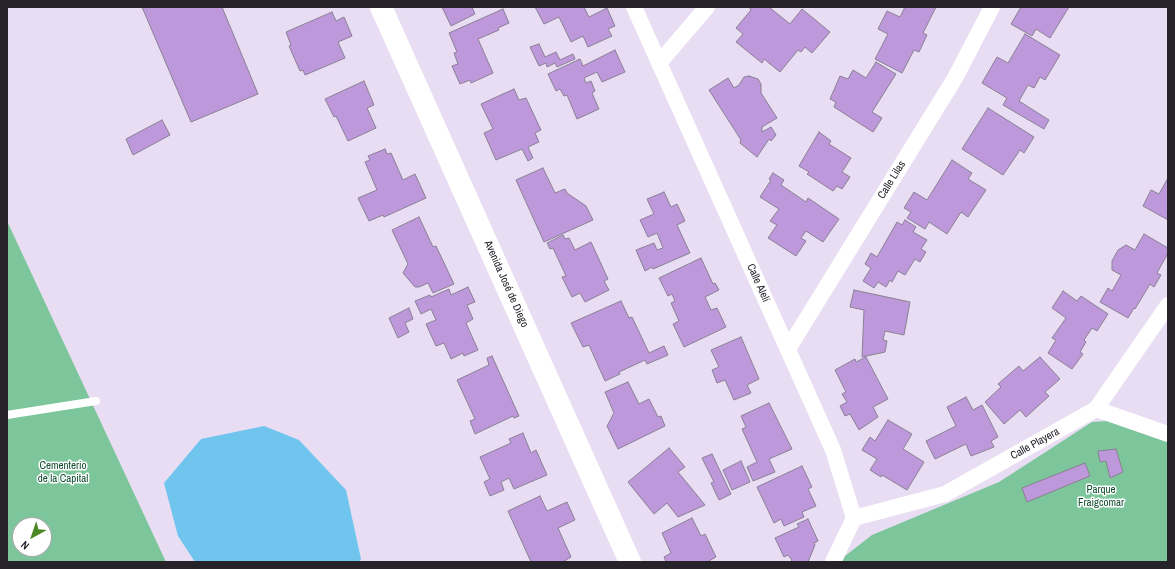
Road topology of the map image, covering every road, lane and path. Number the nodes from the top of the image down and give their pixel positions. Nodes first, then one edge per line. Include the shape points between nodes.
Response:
1 (380, 7) edge
2 (634, 7) edge
3 (707, 7) edge
4 (992, 7) edge
5 (659, 63) junction
6 (1168, 305) edge
7 (788, 349) junction
8 (96, 401) dead end
9 (1096, 409) junction
10 (7, 415) edge
11 (1168, 434) edge
12 (854, 518) junction
13 (630, 562) edge
14 (833, 562) edge

1 - 13 street, Avenida José de Diego
2 - 5 street, Calle Alelí
3 - 5 street
4 - 7 street, Calle Lilas via 955,78
5 - 7 street, Calle Alelí
6 - 9 street, Calle Playera
7 - 12 street, Calle Alelí via 833,450
8 - 10 lane
9 - 11 street
9 - 12 street, Calle Playera via 945,494
12 - 14 street

